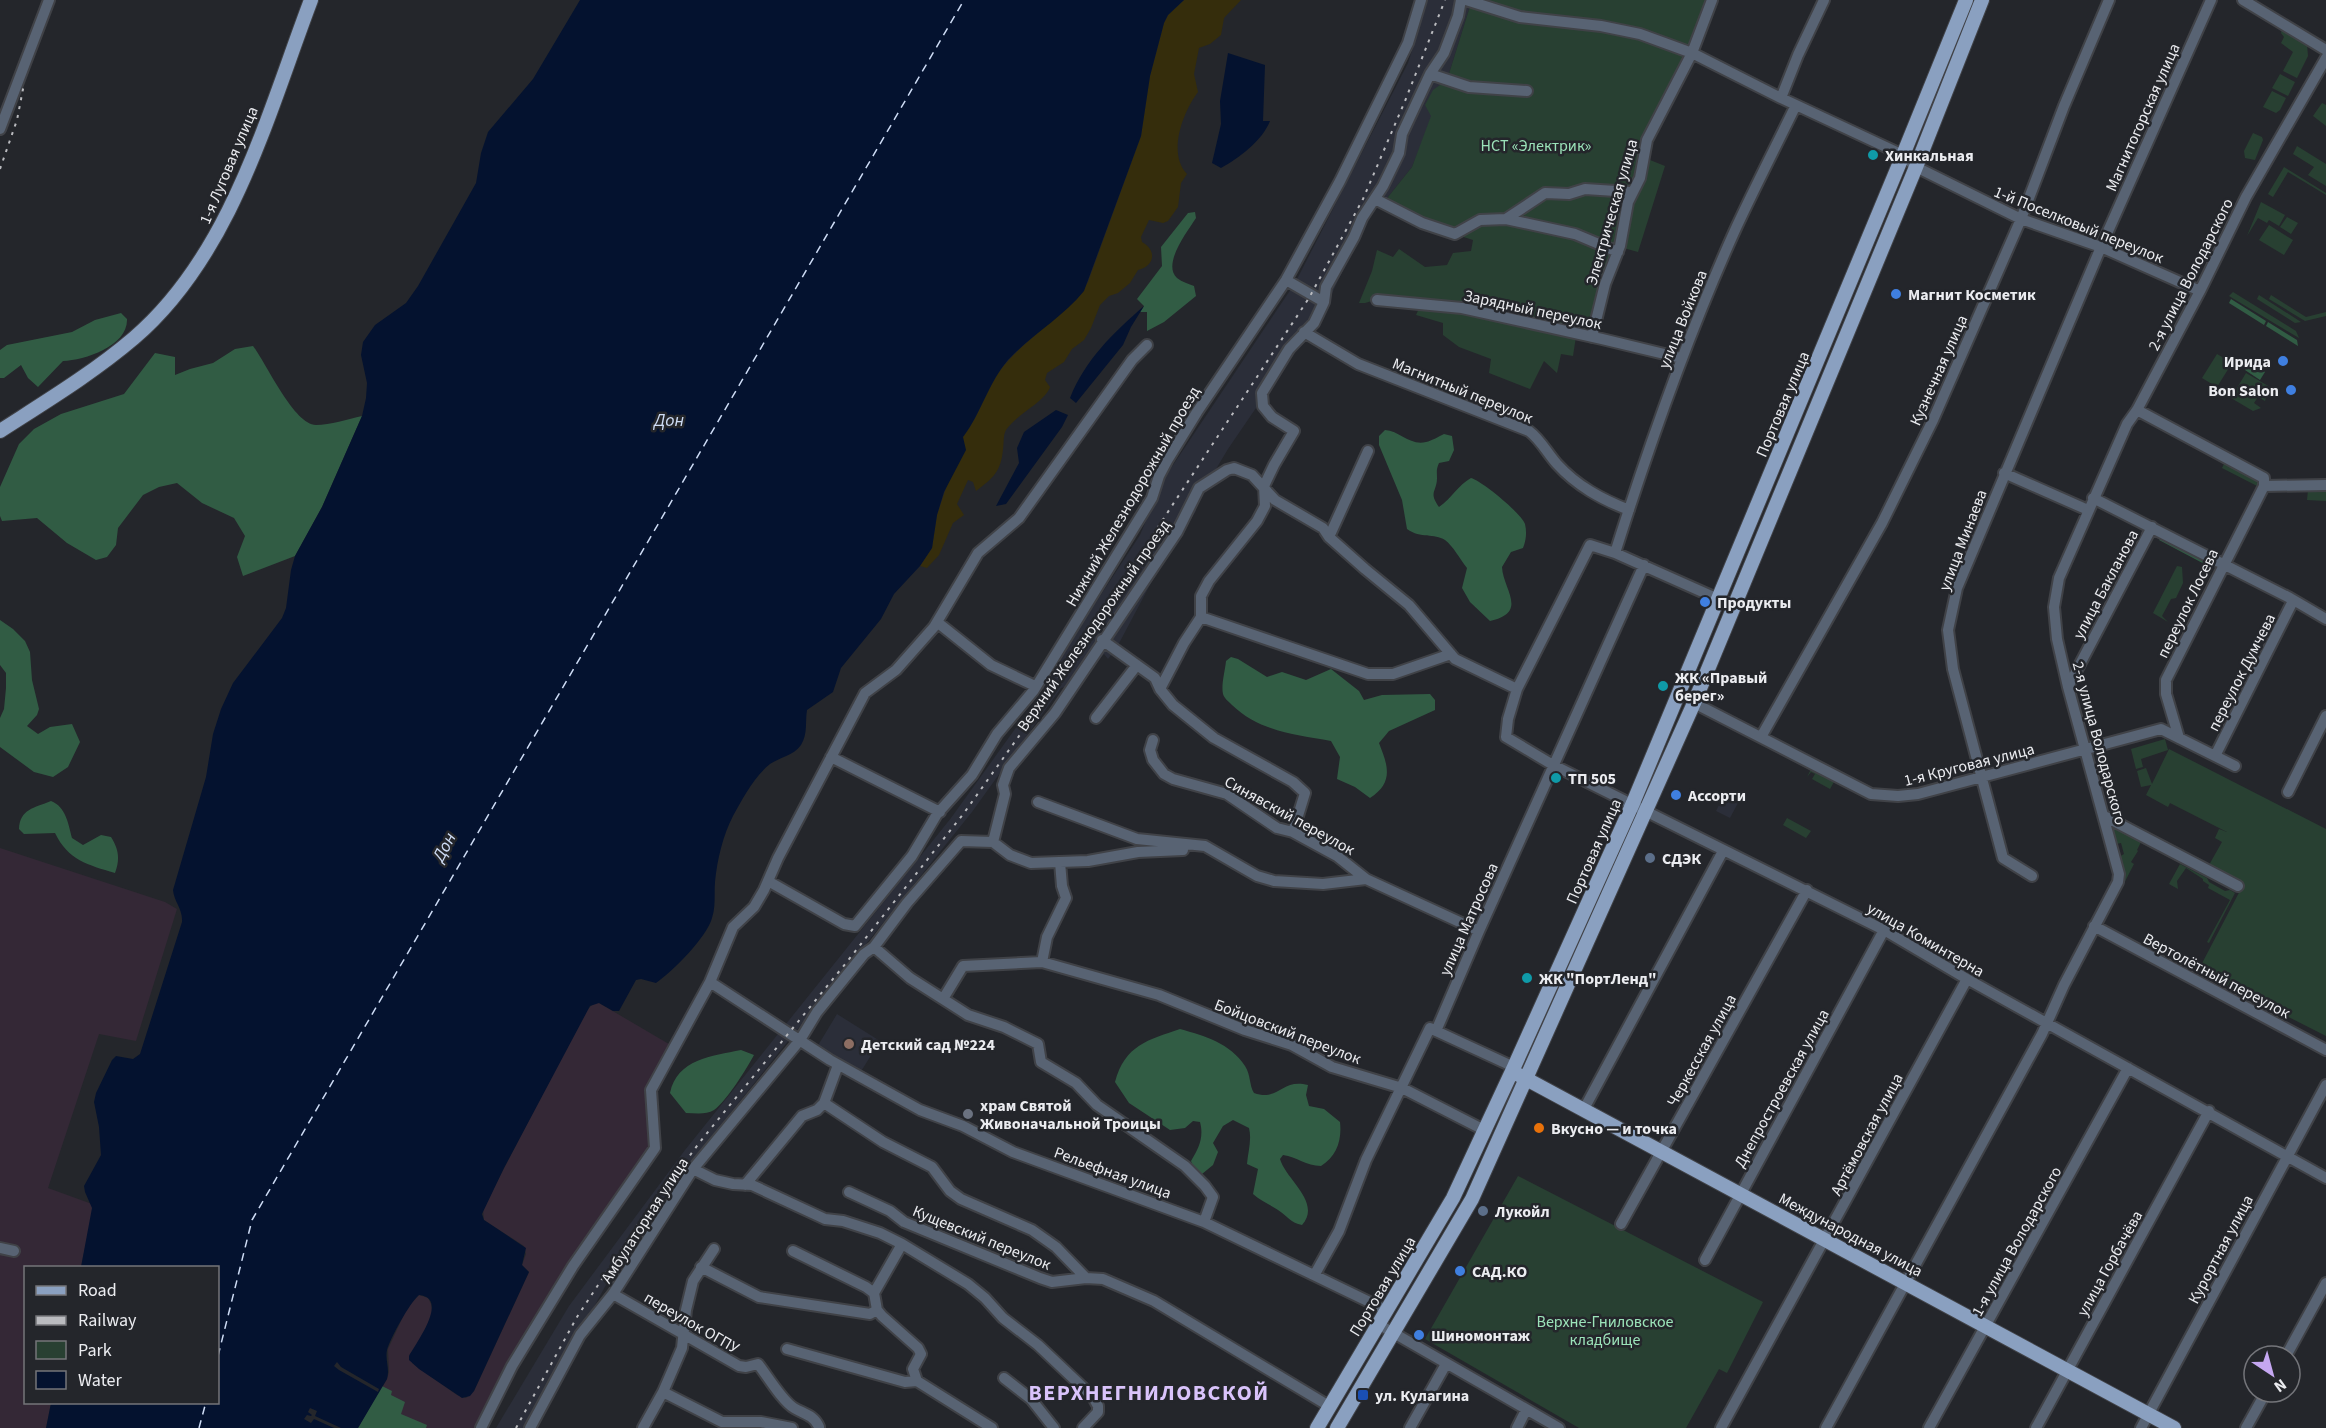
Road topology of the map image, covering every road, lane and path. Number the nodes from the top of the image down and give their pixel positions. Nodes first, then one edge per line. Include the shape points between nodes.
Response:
1 (49, 0) edge
2 (311, 0) edge
3 (1421, 0) edge
4 (1464, 0) edge
5 (1712, 0) edge
6 (1824, 0) edge
7 (1966, 0) edge
8 (1982, 0) edge
9 (2109, 0) edge
10 (2243, 0) edge
11 (2208, 1) edge
12 (2326, 50) edge
13 (1692, 53) junction
14 (2326, 58) edge
15 (1430, 74) junction
16 (1527, 91) dead end
17 (1781, 98) junction
18 (1796, 105) junction
19 (0, 129) edge
20 (1904, 155) junction
21 (1916, 167) junction
22 (1631, 192) junction
23 (1375, 200) junction
24 (1506, 219) junction
25 (2021, 219) junction
26 (2101, 247) junction
27 (1618, 252) junction
28 (1286, 280) junction
29 (2200, 291) junction
30 (1377, 300) dead end
31 (1324, 302) junction
32 (1304, 332) junction
33 (1592, 337) junction
34 (1147, 345) dead end
35 (1681, 358) junction
36 (2137, 410) junction
37 (0, 432) edge
38 (1368, 451) dead end
39 (2004, 473) junction
40 (2326, 485) edge
41 (1264, 486) junction
42 (2264, 486) junction
43 (2094, 498) junction
44 (1629, 510) junction
45 (2088, 510) junction
46 (2152, 526) junction
47 (1329, 537) junction
48 (1615, 553) junction
49 (2223, 564) junction
50 (1644, 565) junction
51 (1719, 598) junction
52 (2293, 601) junction
53 (1734, 606) junction
54 (1202, 617) junction
55 (2326, 619) edge
56 (937, 622) junction
57 (1102, 640) junction
58 (1451, 654) junction
59 (1137, 665) junction
60 (1035, 686) junction
61 (2068, 687) junction
62 (1517, 689) junction
63 (1160, 690) junction
64 (1694, 703) junction
65 (2326, 716) edge
66 (1096, 718) dead end
67 (2175, 724) junction
68 (2161, 729) junction
69 (1761, 737) junction
70 (2179, 738) junction
71 (1153, 740) dead end
72 (2085, 749) junction
73 (2216, 756) junction
74 (831, 757) junction
75 (1553, 765) junction
76 (2235, 766) dead end
77 (1982, 778) junction
78 (2288, 792) dead end
79 (1038, 802) dead end
80 (1633, 803) junction
81 (1646, 810) junction
82 (940, 812) junction
83 (2104, 816) junction
84 (1293, 832) junction
85 (993, 842) junction
86 (1197, 846) junction
87 (1723, 851) junction
88 (1060, 862) junction
89 (2032, 876) dead end
90 (1366, 879) junction
91 (768, 881) junction
92 (2238, 886) dead end
93 (1808, 890) junction
94 (2094, 926) junction
95 (1884, 930) junction
96 (1479, 931) junction
97 (874, 947) junction
98 (1042, 962) junction
99 (1967, 979) junction
100 (710, 982) junction
101 (943, 999) junction
102 (2046, 1023) junction
103 (1436, 1031) junction
104 (800, 1040) junction
105 (2326, 1050) edge
106 (838, 1065) junction
107 (2128, 1068) junction
108 (1513, 1069) junction
109 (1526, 1078) junction
110 (2326, 1085) edge
111 (1402, 1088) junction
112 (824, 1103) junction
113 (1584, 1109) junction
114 (2209, 1112) junction
115 (1485, 1130) junction
116 (1661, 1150) junction
117 (2287, 1155) junction
118 (693, 1169) junction
119 (2326, 1178) edge
120 (745, 1185) junction
121 (849, 1192) dead end
122 (1741, 1193) junction
123 (1443, 1215) junction
124 (1204, 1222) junction
125 (1458, 1222) junction
126 (1621, 1224) dead end
127 (1826, 1239) junction
128 (902, 1244) junction
129 (0, 1248) edge
130 (714, 1249) dead end
131 (14, 1251) dead end
132 (793, 1251) dead end
133 (1705, 1260) dead end
134 (701, 1267) junction
135 (1315, 1274) junction
136 (1086, 1278) junction
137 (1907, 1283) junction
138 (2326, 1283) edge
139 (874, 1293) junction
140 (613, 1294) junction
141 (877, 1310) junction
142 (1386, 1310) junction
143 (1378, 1324) junction
144 (1986, 1326) junction
145 (1393, 1333) junction
146 (683, 1334) junction
147 (2293, 1344) edge
148 (787, 1349) dead end
149 (1446, 1364) junction
150 (2067, 1371) junction
151 (1004, 1378) dead end
152 (917, 1381) junction
153 (663, 1392) junction
154 (2259, 1404) edge
155 (1329, 1406) junction
156 (1526, 1410) junction
157 (2148, 1414) junction
158 (481, 1428) edge
159 (530, 1428) edge
160 (643, 1428) edge
161 (792, 1428) edge
162 (820, 1428) edge
163 (992, 1428) edge
164 (1054, 1428) edge
165 (1083, 1428) edge
166 (1317, 1428) edge
167 (1337, 1428) edge
168 (1410, 1428) edge
169 (1516, 1428) edge
170 (1559, 1428) edge
171 (1721, 1428) edge
172 (1827, 1428) edge
173 (1929, 1428) edge
174 (2036, 1428) edge
175 (2141, 1428) edge
176 (2174, 1428) edge
177 (2246, 1428) edge

1 - 19 street
2 - 37 main road, 1-я Луговая улица via 242,181 217,235 192,275 136,337
3 - 28 street, Нижний Железнодорожный проезд via 1396,68
4 - 13 street, 1-й Поселковый переулок via 1520,17 1640,34
4 - 15 street via 1444,53
5 - 13 street, Электрическая улица
6 - 17 street
7 - 20 main road, Портовая улица
8 - 21 main road, Портовая улица
9 - 25 street, Кузнечная улица
10 - 12 street
11 - 26 street, Магнитогорская улица
13 - 17 street, 1-й Поселковый переулок
13 - 22 street, Электрическая улица via 1647,140 1640,178
14 - 29 street, 2-я улица Володарского via 2246,197
15 - 16 street via 1469,87
15 - 23 street
17 - 18 street, 1-й Поселковый переулок
18 - 20 street, 1-й Поселковый переулок
18 - 35 street, улица Войкова via 1736,228
20 - 21 street, 1-й Поселковый переулок
20 - 51 main road, Портовая улица
21 - 25 street, 1-й Поселковый переулок
21 - 53 main road, Портовая улица
22 - 24 street via 1545,192
22 - 27 street, Электрическая улица
23 - 24 street via 1455,234 1480,220
23 - 31 street via 1326,287
24 - 27 street via 1575,234
25 - 26 street, 1-й Поселковый переулок
25 - 69 street, Кузнечная улица via 1933,420 1882,523
26 - 29 street, 1-й Поселковый переулок
26 - 39 street, улица Минаева
27 - 33 street, Электрическая улица via 1605,284
28 - 31 street
28 - 60 street, Нижний Железнодорожный проезд via 1197,412 1159,476 1152,498
29 - 36 street, 2-я улица Володарского
30 - 33 street, Зарядный переулок via 1462,308
31 - 32 street via 1314,323
32 - 41 street via 1262,393 1263,406 1272,417 1294,431
32 - 44 street, Магнитный переулок via 1358,364 1529,431 1576,483
33 - 35 street, Зарядный переулок
34 - 56 street via 1132,360 1019,518 978,552
35 - 44 street, улица Войкова
36 - 42 street via 2264,478
36 - 43 street, 2-я улица Володарского
38 - 47 street
39 - 45 street
39 - 77 street, улица Минаева via 1957,588 1948,630 1953,669
40 - 42 street
41 - 47 street via 1275,500 1323,528
41 - 54 street via 1265,506 1257,521 1201,596
41 - 57 street, Верхний Железнодорожный проезд via 1234,468 1199,488 1177,532
42 - 49 street, переулок Лосева
43 - 45 street, 2-я улица Володарского
43 - 46 street
44 - 48 street, улица Войкова
45 - 61 street, 2-я улица Володарского via 2059,578 2054,607
46 - 49 street
46 - 61 street, улица Бакланова
47 - 58 street via 1408,604
48 - 50 street
48 - 62 street via 1590,545
49 - 52 street
49 - 67 street, переулок Лосева via 2166,680
50 - 51 street
50 - 75 street, улица Матросова
51 - 53 street
51 - 80 main road, Портовая улица
52 - 55 street
52 - 73 street, переулок Думчева
53 - 64 main road, Портовая улица
54 - 58 street via 1368,674 1393,674
54 - 63 street
56 - 60 street via 991,665
56 - 74 street via 896,670 865,693
57 - 59 street
57 - 85 street, Верхний Железнодорожный проезд via 1055,713 1009,768
58 - 62 street
59 - 63 street via 1155,678
59 - 66 street
60 - 82 street, Нижний Железнодорожный проезд via 997,734 972,775
61 - 72 street, 2-я улица Володарского
62 - 75 street, улица Коминтерна via 1506,737
63 - 84 street via 1214,738 1293,782 1305,794
64 - 69 street, 1-я Круговая улица
64 - 81 main road, Портовая улица
65 - 78 street
67 - 68 street, 1-я Круговая улица
67 - 70 street, переулок Лосева
68 - 70 street
68 - 72 street, 1-я Круговая улица
69 - 77 street, 1-я Круговая улица via 1871,794 1918,794
70 - 73 street
71 - 84 street, Синявский переулок via 1153,760 1164,774 1227,794 1277,828
72 - 77 street, 1-я Круговая улица
72 - 83 street, 2-я улица Володарского
73 - 76 street
74 - 82 street
74 - 91 street
75 - 80 street, улица Коминтерна
75 - 96 street, улица Матросова
77 - 89 street, улица Минаева via 2003,858
79 - 86 street, Синявский переулок via 1137,839
80 - 81 street, улица Коминтерна
80 - 108 main road, Портовая улица
81 - 87 street, улица Коминтерна
81 - 109 main road, Портовая улица
82 - 91 street, Нижний Железнодорожный проезд via 912,856 855,926 844,924
83 - 92 street
83 - 94 street, 2-я улица Володарского via 2119,877
84 - 90 street, Синявский переулок via 1336,856
85 - 88 street via 1010,855 1031,863
85 - 97 street via 961,840
86 - 88 street
86 - 90 street, Синявский переулок via 1205,846 1257,876 1274,881 1323,884
87 - 93 street, улица Коминтерна
87 - 113 street
88 - 98 street via 1066,898 1047,938
90 - 96 street, Синявский переулок
91 - 100 street via 754,907 733,927
93 - 95 street, улица Коминтерна
93 - 116 street, Черкесская улица
94 - 102 street, 2-я улица Володарского
94 - 105 street, Вертолётный переулок
95 - 99 street, улица Коминтерна
95 - 122 street, Днепростроевская улица
96 - 103 street, улица Матросова
97 - 101 street via 910,978
97 - 104 street via 817,1012
98 - 101 street, Бойцовский переулок via 963,966
98 - 111 street, Бойцовский переулок via 1159,995 1292,1045 1332,1067
99 - 102 street, улица Коминтерна
99 - 127 street, Артёмовская улица
100 - 104 street, Рельефная улица
100 - 158 street via 651,1090 655,1148 573,1266 512,1366
101 - 124 street via 968,1015 1038,1044 1041,1062 1076,1083 1097,1105 1185,1166 1213,1197
102 - 107 street, улица Коминтерна
102 - 137 street, 2-я улица Володарского
103 - 108 street, Международная улица
103 - 111 street, улица Матросова via 1430,1028
104 - 106 street, Рельефная улица
104 - 118 street, Амбулаторная улица
106 - 112 street
106 - 124 street, Рельефная улица via 920,1110 963,1126 1013,1152
107 - 114 street, улица Коминтерна
107 - 144 street, 1-я улица Володарского
108 - 109 main road, Международная улица
108 - 115 main road, Портовая улица
109 - 113 main road, Международная улица
109 - 125 main road, Портовая улица
110 - 117 street, Курортная улица
111 - 115 street, Бойцовский переулок
111 - 135 street, улица Матросова via 1366,1161 1339,1231
112 - 120 street via 802,1116
112 - 136 street via 883,1142 932,1167 961,1199 1032,1230 1056,1247
113 - 116 main road, Международная улица
114 - 117 street, улица Коминтерна
114 - 150 street, улица Горбачёва
115 - 123 main road, Портовая улица
116 - 122 main road, Международная улица
116 - 126 street, Черкесская улица
117 - 119 street, улица Коминтерна
117 - 157 street, Курортная улица
118 - 120 street via 724,1182
118 - 140 street, Амбулаторная улица
120 - 128 street via 825,1220 852,1224
121 - 136 street, Кущевский переулок via 904,1222 1040,1278 1067,1282
122 - 127 main road, Международная улица
122 - 133 street, Днепростроевская улица
123 - 125 main road via 1453,1212
123 - 142 main road, Портовая улица
124 - 135 street, Рельефная улица
125 - 145 main road, Портовая улица
127 - 137 main road, Международная улица
127 - 171 street, Артёмовская улица
128 - 139 street
128 - 165 street via 976,1291 1093,1397 1098,1412
129 - 131 street
130 - 134 street
132 - 139 street
134 - 141 street via 759,1297 870,1314
134 - 146 street via 693,1281
135 - 142 street, Рельефная улица
136 - 155 street, Кущевский переулок via 1103,1280 1154,1301
137 - 144 main road, Международная улица
137 - 172 street, 2-я улица Володарского
138 - 147 street
139 - 141 street
140 - 146 street, переулок ОГПУ
140 - 159 street, Амбулаторная улица via 580,1335
141 - 152 street via 918,1348 921,1354 913,1369
142 - 143 main road, Портовая улица
143 - 145 street
143 - 155 main road, Портовая улица
144 - 150 main road, Международная улица
144 - 173 street, 1-я улица Володарского
145 - 149 street
145 - 167 main road, Портовая улица
146 - 153 street via 682,1348
146 - 162 street, переулок ОГПУ via 739,1366 758,1364 792,1407 810,1415
148 - 152 street via 905,1382
149 - 156 street
149 - 168 street
150 - 157 main road, Международная улица
150 - 174 street, улица Горбачёва
151 - 164 street via 1031,1399
152 - 163 street
153 - 160 street
153 - 161 street via 722,1422 761,1422
154 - 177 street
155 - 166 main road, Портовая улица
156 - 169 street
156 - 170 street
157 - 175 street, Курортная улица
157 - 176 main road, Международная улица

